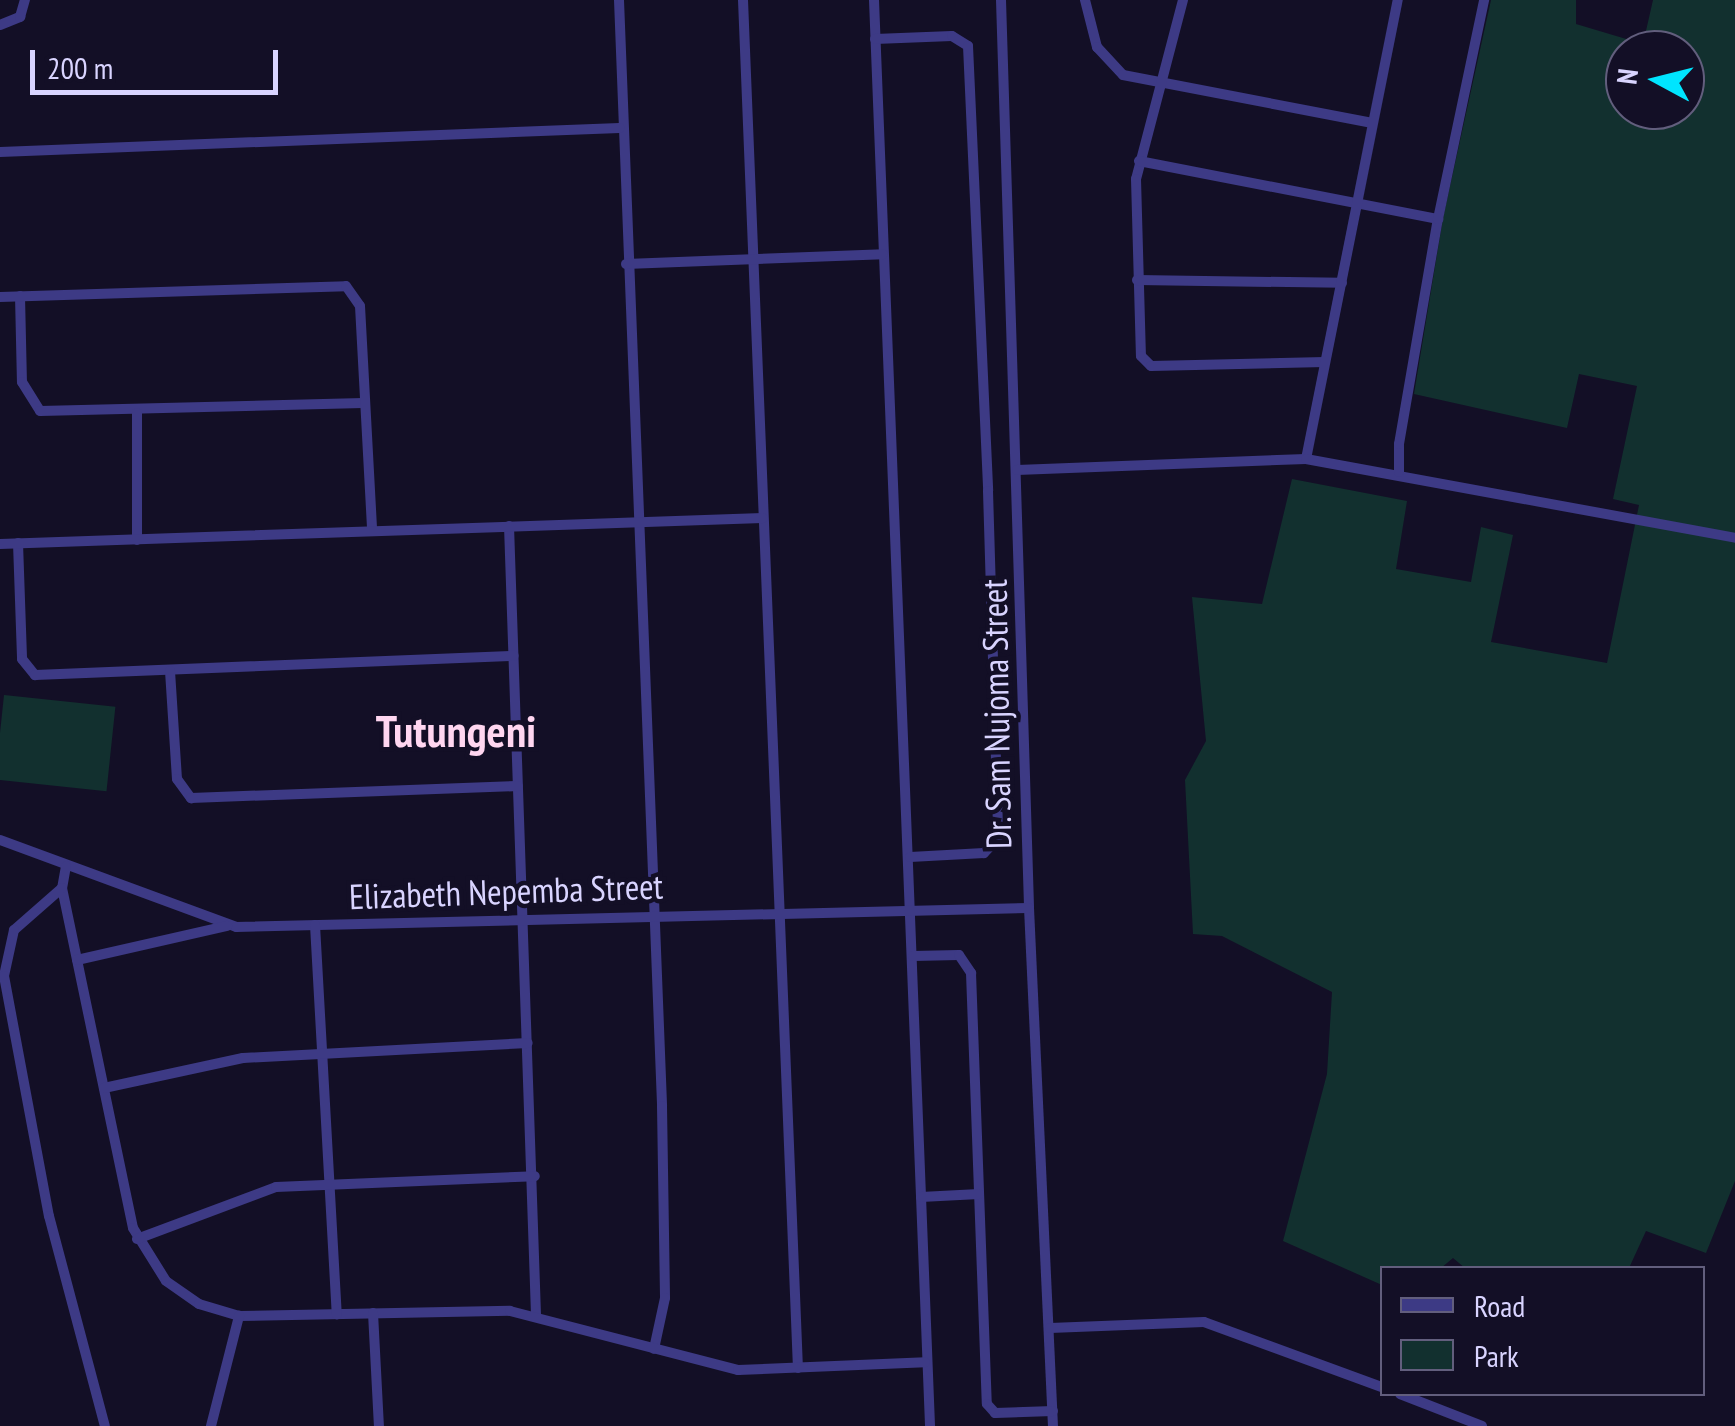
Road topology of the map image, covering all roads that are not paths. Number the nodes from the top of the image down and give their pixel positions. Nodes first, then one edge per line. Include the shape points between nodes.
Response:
1 (25, 0) edge
2 (619, 0) edge
3 (743, 0) edge
4 (874, 0) edge
5 (1001, 0) edge
6 (1085, 0) edge
7 (1183, 0) edge
8 (1398, 0) edge
9 (1484, 0) edge
10 (0, 25) edge
11 (875, 39) junction
12 (1158, 82) junction
13 (1372, 123) junction
14 (620, 128) junction
15 (0, 152) edge
16 (1138, 161) junction
17 (1358, 204) junction
18 (1438, 219) junction
19 (883, 254) junction
20 (754, 260) junction
21 (626, 264) junction
22 (1137, 280) junction
23 (1342, 283) junction
24 (20, 296) junction
25 (0, 297) edge
26 (1325, 362) junction
27 (363, 403) junction
28 (136, 413) junction
29 (1306, 460) junction
30 (1017, 470) junction
31 (1400, 472) junction
32 (763, 518) junction
33 (636, 523) junction
34 (509, 526) junction
35 (372, 529) junction
36 (1735, 538) edge
37 (137, 540) junction
38 (18, 543) junction
39 (0, 544) edge
40 (514, 656) junction
41 (170, 671) junction
42 (518, 786) junction
43 (0, 840) edge
44 (910, 857) junction
45 (66, 866) junction
46 (62, 888) junction
47 (912, 908) junction
48 (1028, 908) junction
49 (779, 910) junction
50 (650, 914) junction
51 (523, 918) junction
52 (316, 925) junction
53 (228, 926) junction
54 (913, 956) junction
55 (77, 960) junction
56 (528, 1043) junction
57 (325, 1054) junction
58 (104, 1088) junction
59 (535, 1176) junction
60 (331, 1184) junction
61 (979, 1194) junction
62 (921, 1197) junction
63 (138, 1239) junction
64 (373, 1312) junction
65 (337, 1314) junction
66 (239, 1316) junction
67 (536, 1316) junction
68 (1050, 1328) junction
69 (654, 1350) junction
70 (926, 1362) junction
71 (798, 1368) junction
72 (1380, 1386) edge
73 (1405, 1396) edge
74 (1052, 1410) junction
75 (932, 1425) edge
76 (105, 1426) edge
77 (211, 1426) edge
78 (378, 1426) edge
79 (1053, 1426) edge
80 (1482, 1426) edge

1 - 10 street via 20,17
2 - 14 street
3 - 20 street
4 - 11 street
5 - 30 street, Dr. Sam Nujoma Street
6 - 12 street via 1088,27 1108,63 1123,76
7 - 12 street
8 - 13 street
9 - 18 street
11 - 19 street
11 - 44 street via 952,36 968,46 988,491 998,838 984,853
12 - 13 street
12 - 16 street
13 - 17 street
14 - 15 street
14 - 21 street
16 - 17 street
16 - 22 street
17 - 18 street
17 - 23 street
18 - 31 street via 1398,444
19 - 20 street
19 - 44 street
20 - 21 street
20 - 32 street
21 - 33 street
22 - 23 street
22 - 26 street via 1141,356 1152,366
23 - 26 street
24 - 25 street
24 - 27 street via 346,286 360,306
24 - 28 street via 22,382 30,404 52,415
26 - 29 street
27 - 28 street
27 - 35 street
28 - 37 street
29 - 30 street
29 - 31 street
30 - 48 street, Dr. Sam Nujoma Street
31 - 36 street
32 - 33 street
32 - 49 street
33 - 34 street
33 - 50 street
34 - 35 street
34 - 40 street
35 - 37 street
37 - 38 street
38 - 39 street
38 - 41 street via 22,659 29,672
40 - 41 street
40 - 42 street
41 - 42 street via 177,778 191,798
42 - 51 street
43 - 45 street, Elizabeth Nepemba Street
44 - 47 street
45 - 46 street
45 - 53 street, Elizabeth Nepemba Street
46 - 55 street
46 - 76 street via 14,930 4,976 48,1216
47 - 48 street, Elizabeth Nepemba Street
47 - 49 street, Elizabeth Nepemba Street
47 - 54 street
48 - 68 street, Dr. Sam Nujoma Street
49 - 50 street, Elizabeth Nepemba Street
49 - 71 street
50 - 51 street, Elizabeth Nepemba Street
50 - 69 street via 665,1298
51 - 52 street, Elizabeth Nepemba Street
51 - 56 street
52 - 53 street, Elizabeth Nepemba Street
52 - 57 street
53 - 55 street
54 - 61 street via 952,954 968,964
54 - 62 street
55 - 58 street
56 - 57 street
56 - 59 street
57 - 58 street via 243,1058
57 - 60 street
58 - 63 street
59 - 60 street
59 - 67 street
60 - 63 street via 248,1194
60 - 65 street
61 - 62 street
61 - 74 street via 987,1404 995,1412
62 - 70 street
63 - 66 street via 152,1265 183,1294
64 - 65 street
64 - 67 street via 487,1309
64 - 78 street
65 - 66 street
66 - 77 street
67 - 69 street
68 - 72 street via 1204,1322
68 - 74 street, Dr. Sam Nujoma Street
69 - 71 street via 738,1370
70 - 71 street
70 - 75 street
73 - 80 street
74 - 79 street, Dr. Sam Nujoma Street

